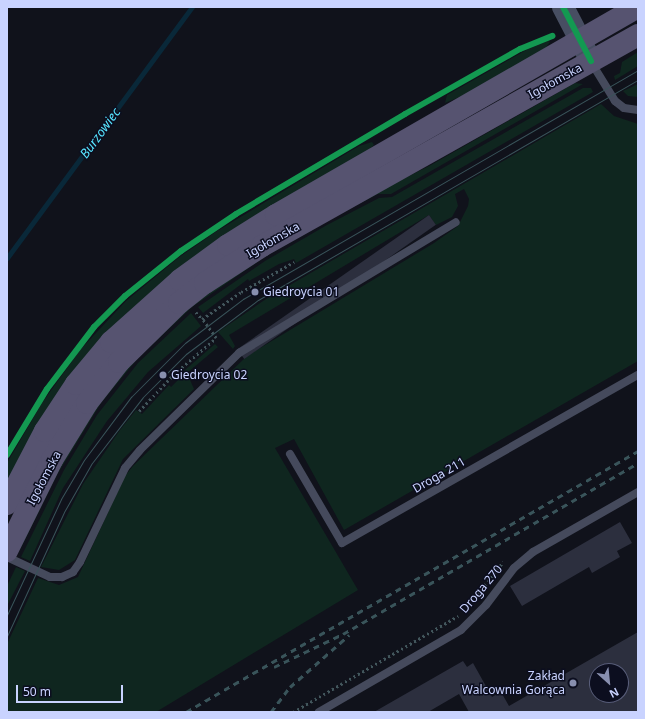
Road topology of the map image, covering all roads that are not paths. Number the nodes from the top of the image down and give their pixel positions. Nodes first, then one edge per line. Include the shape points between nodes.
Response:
1 (563, 7) edge
2 (638, 7) edge
3 (638, 36) edge
4 (580, 40) junction
5 (591, 61) junction
6 (638, 110) edge
7 (456, 222) dead end
8 (638, 375) edge
9 (290, 454) dead end
10 (638, 492) edge
11 (7, 504) edge
12 (7, 551) edge
13 (7, 557) edge
14 (319, 712) edge

1 - 4 street
2 - 4 main road, Igołomska
3 - 5 main road, Igołomska
4 - 5 street
4 - 11 main road, Igołomska via 276,215 228,245 180,280 111,342 76,384 45,431
5 - 6 lane via 615,101 624,108
5 - 12 main road, Igołomska via 262,246 179,303 119,362 87,403 52,460
7 - 13 lane via 239,353 128,464 73,572 59,578 50,577
8 - 9 lane, Droga 211 via 342,543
10 - 14 lane, Droga 270 via 533,552 514,568 486,605 461,630

